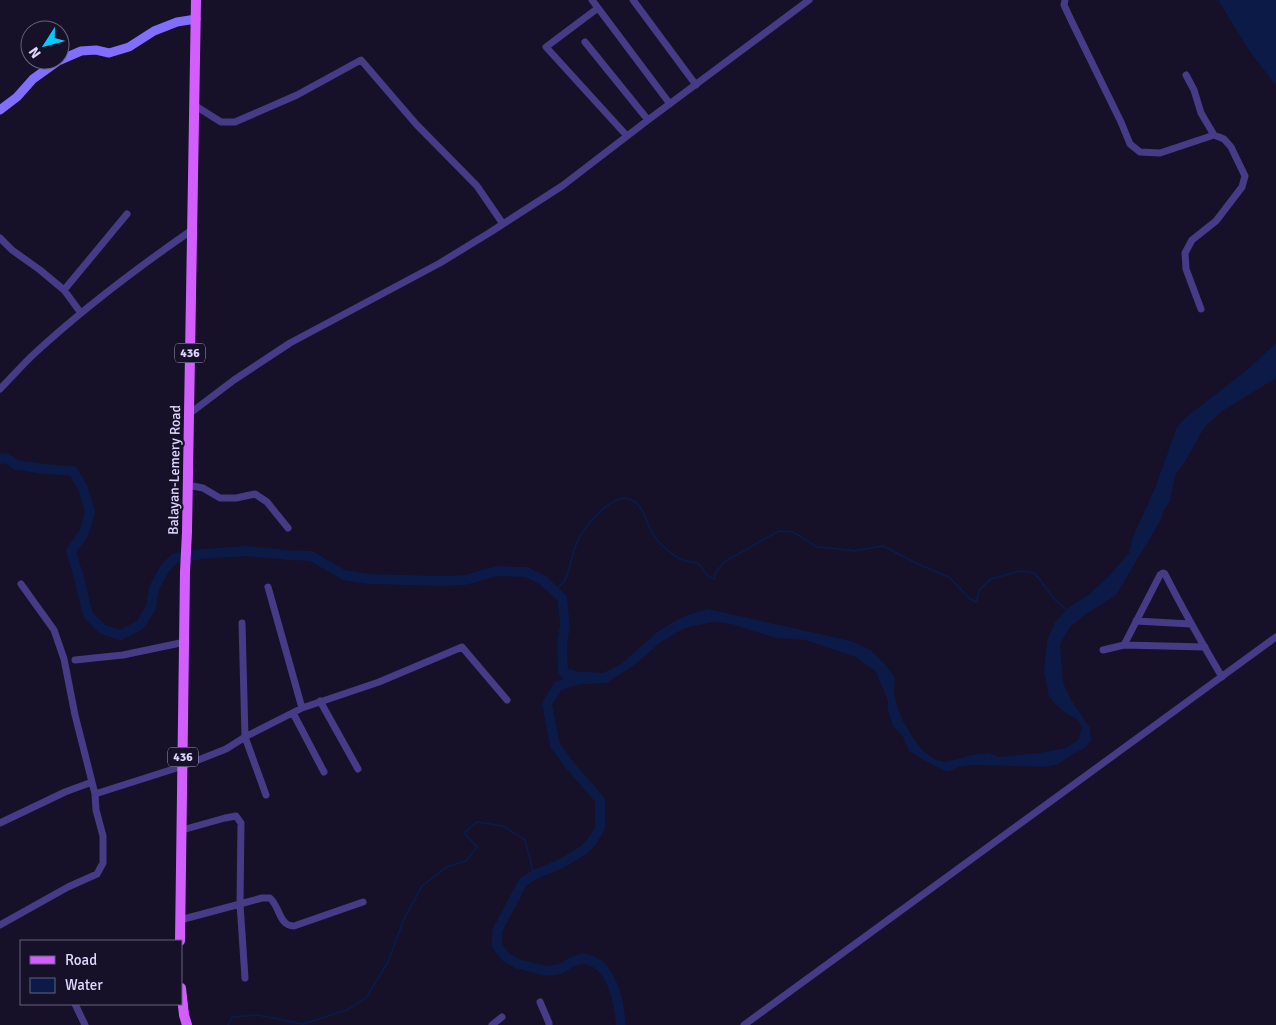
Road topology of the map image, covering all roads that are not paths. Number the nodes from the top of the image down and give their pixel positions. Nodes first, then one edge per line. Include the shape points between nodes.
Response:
1 (196, 0) edge
2 (592, 0) edge
3 (634, 0) edge
4 (809, 0) edge
5 (1065, 0) edge
6 (598, 8) junction
7 (196, 19) junction
8 (585, 42) dead end
9 (1186, 75) dead end
10 (696, 85) junction
11 (670, 104) junction
12 (194, 105) junction
13 (0, 110) edge
14 (648, 120) junction
15 (1214, 135) junction
16 (627, 136) junction
17 (127, 214) dead end
18 (503, 224) junction
19 (192, 230) junction
20 (0, 238) edge
21 (64, 290) junction
22 (1200, 309) dead end
23 (81, 313) junction
24 (0, 389) edge
25 (189, 414) junction
26 (187, 485) junction
27 (288, 528) dead end
28 (21, 584) dead end
29 (268, 587) dead end
30 (1136, 621) junction
31 (242, 623) dead end
32 (1191, 624) junction
33 (1276, 637) edge
34 (184, 642) junction
35 (1124, 645) junction
36 (1205, 647) junction
37 (1103, 650) dead end
38 (74, 660) dead end
39 (1222, 677) junction
40 (507, 700) dead end
41 (320, 701) junction
42 (302, 708) junction
43 (294, 713) junction
44 (245, 737) junction
45 (183, 766) junction
46 (358, 769) dead end
47 (324, 772) dead end
48 (92, 782) junction
49 (95, 794) junction
50 (266, 795) dead end
51 (0, 823) edge
52 (182, 830) junction
53 (363, 902) dead end
54 (240, 904) junction
55 (180, 920) junction
56 (0, 925) edge
57 (180, 940) edge
58 (245, 978) dead end
59 (182, 997) edge
60 (540, 1002) dead end
61 (75, 1005) edge
62 (502, 1017) dead end
63 (85, 1025) edge
64 (187, 1025) edge
65 (492, 1025) edge
66 (548, 1025) edge
67 (744, 1025) edge

1 - 7 main road, Balayan-Lemery Road / 436
2 - 6 street
3 - 10 street
4 - 10 street
5 - 15 street via 1064,5 1130,144 1140,152 1160,153
6 - 11 street
6 - 16 street via 546,47
7 - 12 main road, Balayan-Lemery Road / 436
7 - 13 street via 154,31 129,47 109,54 96,50 81,51 58,61
8 - 14 street
9 - 15 street
10 - 11 street
11 - 14 street
12 - 18 street via 221,122 235,122 296,95 361,60 416,124 477,186
12 - 19 main road, Balayan-Lemery Road / 436
14 - 16 street
15 - 22 street via 1231,147 1245,176 1242,187 1216,221 1192,240 1185,253 1186,269
16 - 18 street via 562,186
17 - 21 street
18 - 25 street via 440,263 290,343
19 - 23 street
19 - 25 main road, Balayan-Lemery Road / 436
20 - 21 street
21 - 23 street
23 - 24 street
25 - 26 main road, Balayan-Lemery Road / 436
26 - 27 street via 203,488 220,498 255,494 268,502
26 - 34 main road, Balayan-Lemery Road / 436
28 - 48 street via 54,630 64,659
29 - 42 street
30 - 32 street
30 - 32 street via 1160,575 1166,574
30 - 35 street
31 - 44 street
32 - 36 street
33 - 39 street
34 - 38 street via 123,655
34 - 45 main road, Balayan-Lemery Road / 436
35 - 36 street
35 - 37 street
36 - 39 street
39 - 67 street
40 - 41 street via 462,647 379,682
41 - 42 street
41 - 46 street
42 - 43 street
43 - 44 street
43 - 47 street
44 - 45 street via 226,750
44 - 50 street
45 - 49 street
45 - 52 main road, Balayan-Lemery Road / 436
48 - 49 street
48 - 51 street
49 - 56 street via 103,836 103,863 97,874
52 - 54 street via 236,816 240,823
52 - 55 main road, Balayan-Lemery Road / 436
53 - 54 street via 294,926 284,923 270,898
54 - 55 street
54 - 58 street
55 - 57 main road, Balayan-Lemery Road / 436
59 - 64 main road
60 - 66 street
61 - 63 street
62 - 65 street

